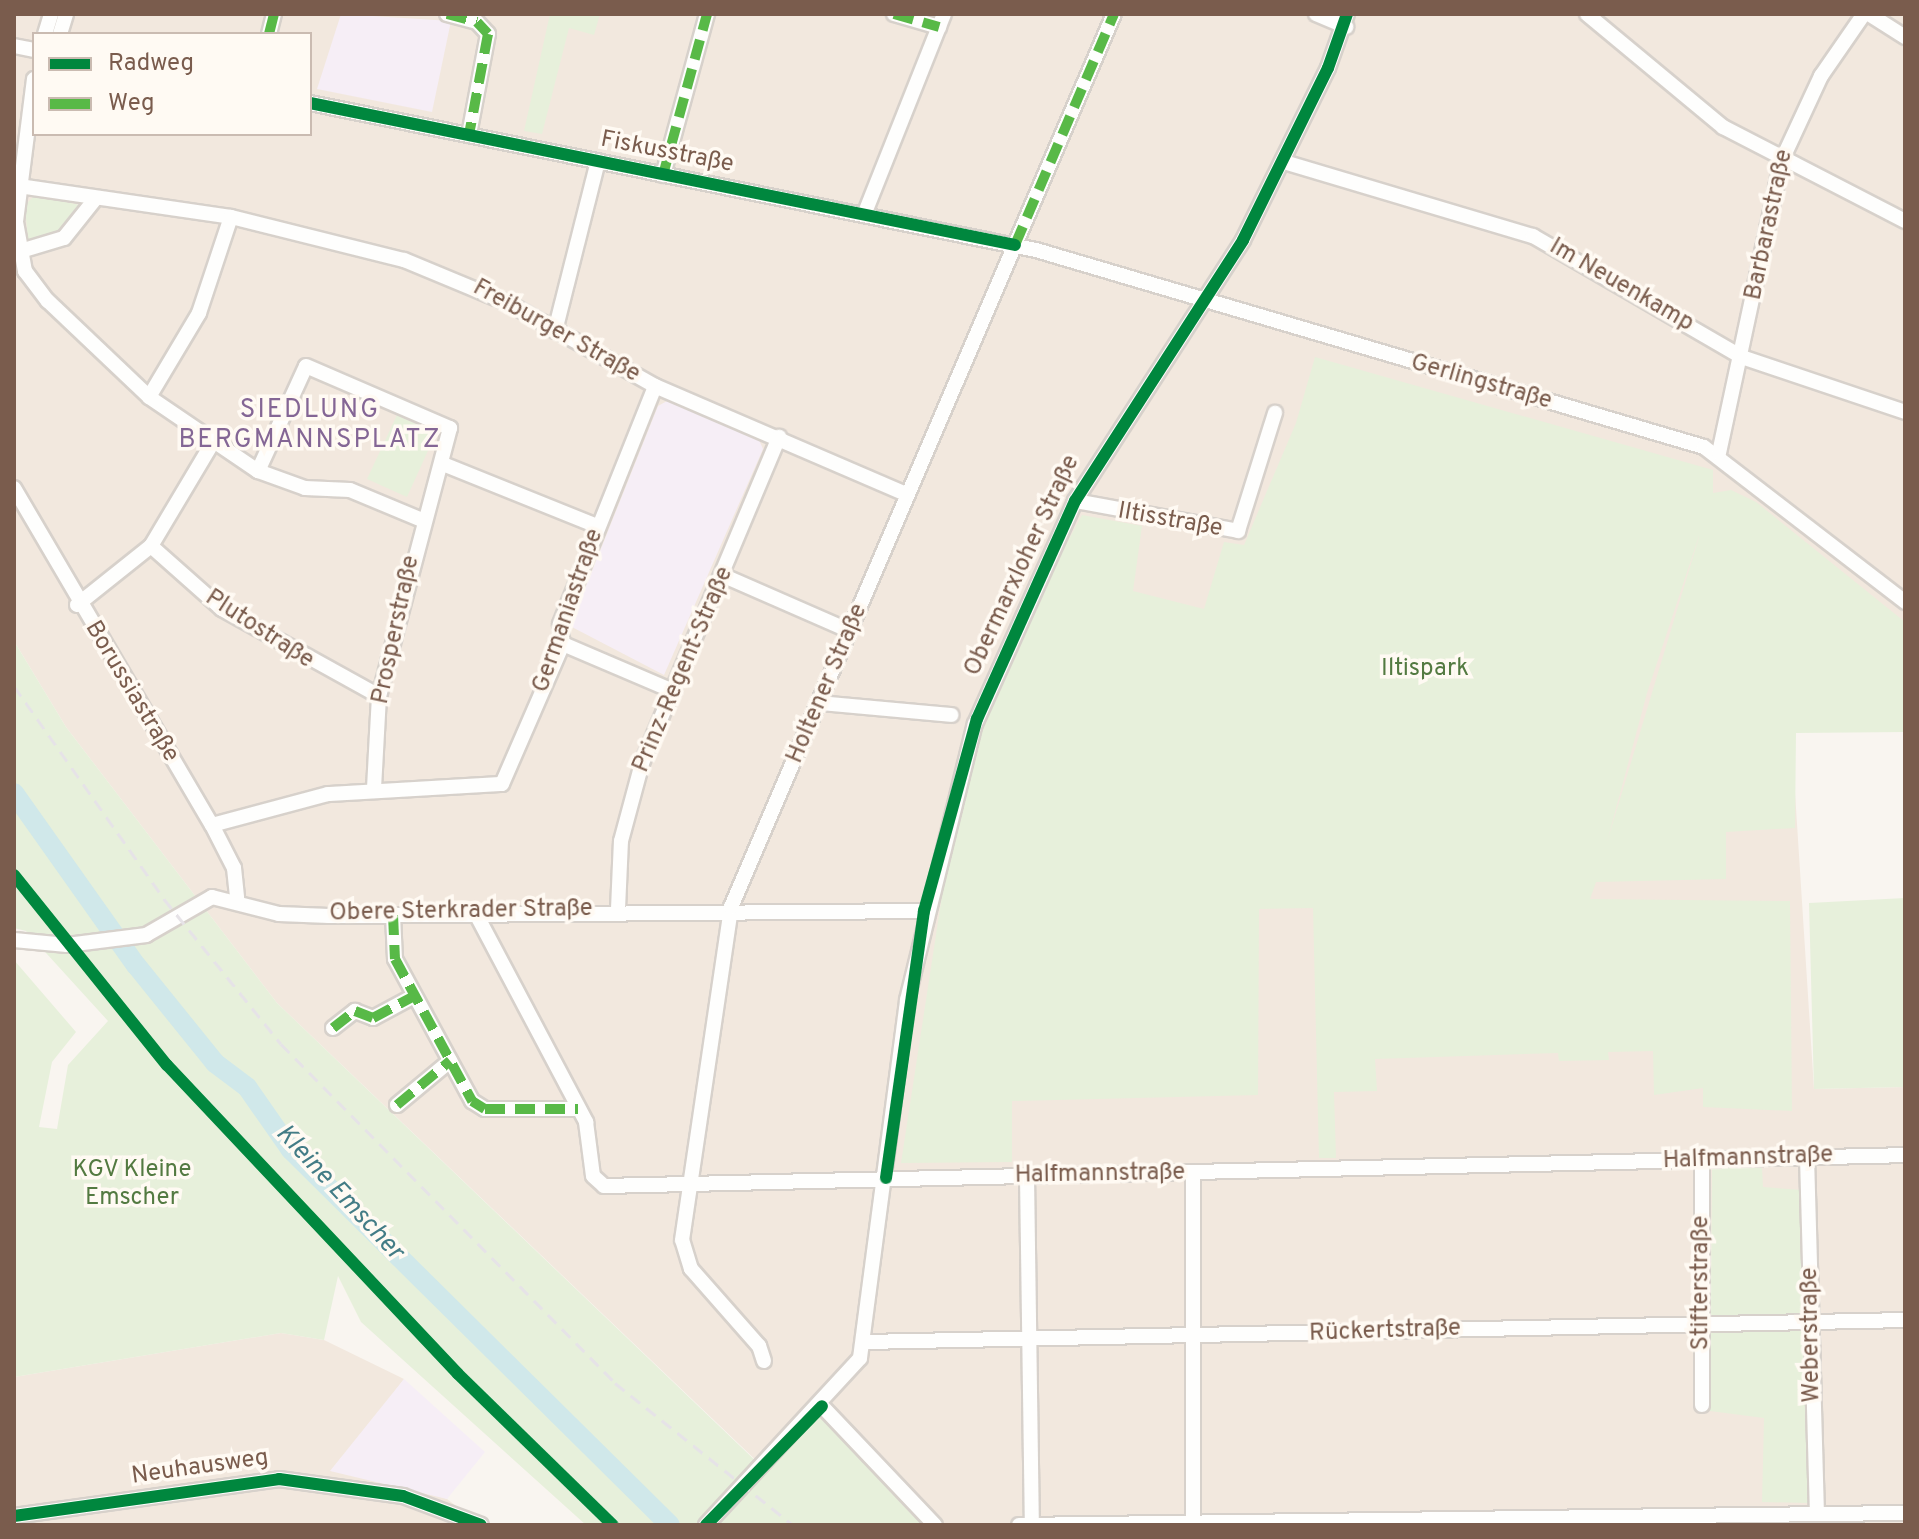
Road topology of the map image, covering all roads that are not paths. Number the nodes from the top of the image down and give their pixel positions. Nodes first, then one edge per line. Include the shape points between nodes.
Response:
1 (447, 14) edge
2 (707, 14) edge
3 (894, 14) edge
4 (1114, 14) edge
5 (1316, 14) edge
6 (1358, 14) edge
7 (1587, 14) edge
8 (1866, 14) edge
9 (941, 20) edge
10 (1346, 21) edge
11 (1905, 37) edge
12 (32, 91) edge
13 (312, 103) edge
14 (32, 127) edge
15 (469, 135) junction
16 (1782, 160) junction
17 (598, 161) junction
18 (1284, 162) junction
19 (18, 172) edge
20 (663, 175) junction
21 (96, 198) junction
22 (864, 215) junction
23 (231, 217) junction
24 (1905, 221) edge
25 (1015, 245) junction
26 (16, 253) edge
27 (1202, 299) junction
28 (555, 331) junction
29 (1742, 357) junction
30 (655, 386) junction
31 (149, 397) junction
32 (1905, 412) edge
33 (1275, 413) dead end
34 (779, 437) junction
35 (213, 442) junction
36 (1719, 453) junction
37 (443, 464) junction
38 (258, 471) junction
39 (14, 488) edge
40 (908, 495) junction
41 (1075, 501) junction
42 (422, 520) junction
43 (597, 526) junction
44 (151, 546) junction
45 (724, 576) junction
46 (1905, 602) edge
47 (77, 605) junction
48 (850, 631) junction
49 (563, 644) junction
50 (673, 691) junction
51 (379, 696) junction
52 (820, 703) junction
53 (951, 715) dead end
54 (374, 788) junction
55 (212, 825) junction
56 (237, 898) junction
57 (731, 907) junction
58 (618, 909) junction
59 (924, 911) junction
60 (475, 912) junction
61 (393, 915) junction
62 (14, 940) edge
63 (414, 996) junction
64 (333, 1028) dead end
65 (450, 1061) junction
66 (397, 1105) dead end
67 (578, 1109) junction
68 (1905, 1155) edge
69 (1807, 1157) junction
70 (1702, 1161) junction
71 (1193, 1173) junction
72 (1027, 1176) junction
73 (886, 1178) junction
74 (690, 1188) junction
75 (1905, 1320) edge
76 (1813, 1322) junction
77 (1702, 1323) junction
78 (1195, 1338) junction
79 (865, 1342) junction
80 (1032, 1343) junction
81 (764, 1361) dead end
82 (1702, 1405) dead end
83 (822, 1406) junction
84 (1817, 1513) junction
85 (1905, 1513) edge
86 (14, 1516) edge
87 (710, 1522) edge
88 (1193, 1523) junction
89 (481, 1525) edge
90 (935, 1525) edge
91 (1019, 1525) edge
92 (1032, 1525) edge

1 - 15 street via 477,22 488,34
2 - 20 street
3 - 9 street
4 - 25 street, Holtener Straße
5 - 10 street
6 - 10 street, Obermarxloher Straße
7 - 16 street via 1683,100
8 - 11 street
8 - 16 street, Barbarastraße via 1821,76
9 - 22 street
10 - 18 street, Obermarxloher Straße
12 - 19 street
13 - 15 street, Fiskusstraße
14 - 19 street
15 - 17 street, Fiskusstraße
16 - 24 street
16 - 29 street, Barbarastraße
17 - 20 street, Fiskusstraße
17 - 28 street
18 - 27 street, Obermarxloher Straße
18 - 29 street, Im Neuenkamp via 1533,236
19 - 21 street, Freiburger Straße
19 - 26 street
20 - 22 street, Fiskusstraße
21 - 23 street, Freiburger Straße
21 - 26 street via 64,238
22 - 25 street, Fiskusstraße
23 - 28 street, Freiburger Straße via 404,260 465,282
23 - 31 street via 199,313
25 - 27 street, Gerlingstraße
25 - 40 street, Holtener Straße
26 - 31 street via 57,311
27 - 36 street, Gerlingstraße
27 - 41 street, Obermarxloher Straße
28 - 30 street, Freiburger Straße
29 - 32 street, Im Neuenkamp
29 - 36 street, Barbarastraße
30 - 34 street, Freiburger Straße
30 - 43 street, Germaniastraße
31 - 35 street
33 - 41 street, Iltisstraße via 1238,531
34 - 40 street, Freiburger Straße
34 - 45 street, Prinz-Regent-Straße
35 - 38 street
35 - 44 street
36 - 46 street, Gerlingstraße
37 - 38 street, Prosperstraße via 450,428 314,366 301,370
37 - 42 street, Prosperstraße
37 - 43 street
38 - 42 street via 305,488 350,490
39 - 47 street, Borussiastraße
40 - 48 street, Holtener Straße
41 - 59 street, Obermarxloher Straße via 977,719
42 - 51 street, Prosperstraße
43 - 49 street, Germaniastraße via 560,624
44 - 47 street
44 - 51 street, Plutostraße via 222,609
45 - 48 street
45 - 50 street, Prinz-Regent-Straße
47 - 55 street, Borussiastraße
48 - 52 street, Holtener Straße
49 - 50 street
49 - 54 street, Germaniastraße via 502,784
50 - 58 street, Prinz-Regent-Straße via 630,802 616,871
51 - 54 street, Prosperstraße
52 - 53 street
52 - 57 street, Holtener Straße
54 - 55 street, Germaniastraße via 279,804
55 - 56 street, Borussiastraße via 234,868
56 - 61 street, Obere Sterkrader Straße via 279,914
56 - 62 street, Obere Sterkrader Straße via 189,904 146,935 84,944
57 - 58 street, Obere Sterkrader Straße
57 - 59 street, Obere Sterkrader Straße
57 - 74 street, Holtener Straße
58 - 60 street, Obere Sterkrader Straße
59 - 73 street, Obermarxloher Straße
60 - 61 street, Obere Sterkrader Straße
60 - 67 street, Halfmannstraße
61 - 63 street via 395,959
63 - 64 street via 373,1018 355,1011
63 - 65 street
65 - 66 street
65 - 67 street via 477,1107
67 - 74 street, Halfmannstraße via 597,1183
68 - 69 street, Halfmannstraße
69 - 70 street, Halfmannstraße
69 - 76 street, Weberstraße
70 - 71 street, Halfmannstraße
70 - 77 street, Stifterstraße
71 - 72 street, Halfmannstraße
71 - 78 street
72 - 73 street, Halfmannstraße
72 - 80 street
73 - 74 street, Halfmannstraße
73 - 79 street, Obermarxloher Straße
74 - 81 street, Holtener Straße via 687,1261 759,1346
75 - 76 street, Rückertstraße
76 - 77 street, Rückertstraße
76 - 84 street, Weberstraße
77 - 78 street, Rückertstraße
77 - 82 street, Stifterstraße
78 - 80 street, Rückertstraße
78 - 88 street
79 - 80 street, Rückertstraße
79 - 83 street, Obermarxloher Straße via 850,1375
80 - 92 street
83 - 87 street
83 - 90 street
84 - 85 street
84 - 88 street
86 - 89 street, Neuhausweg via 279,1479 403,1496
88 - 92 street
91 - 92 street

